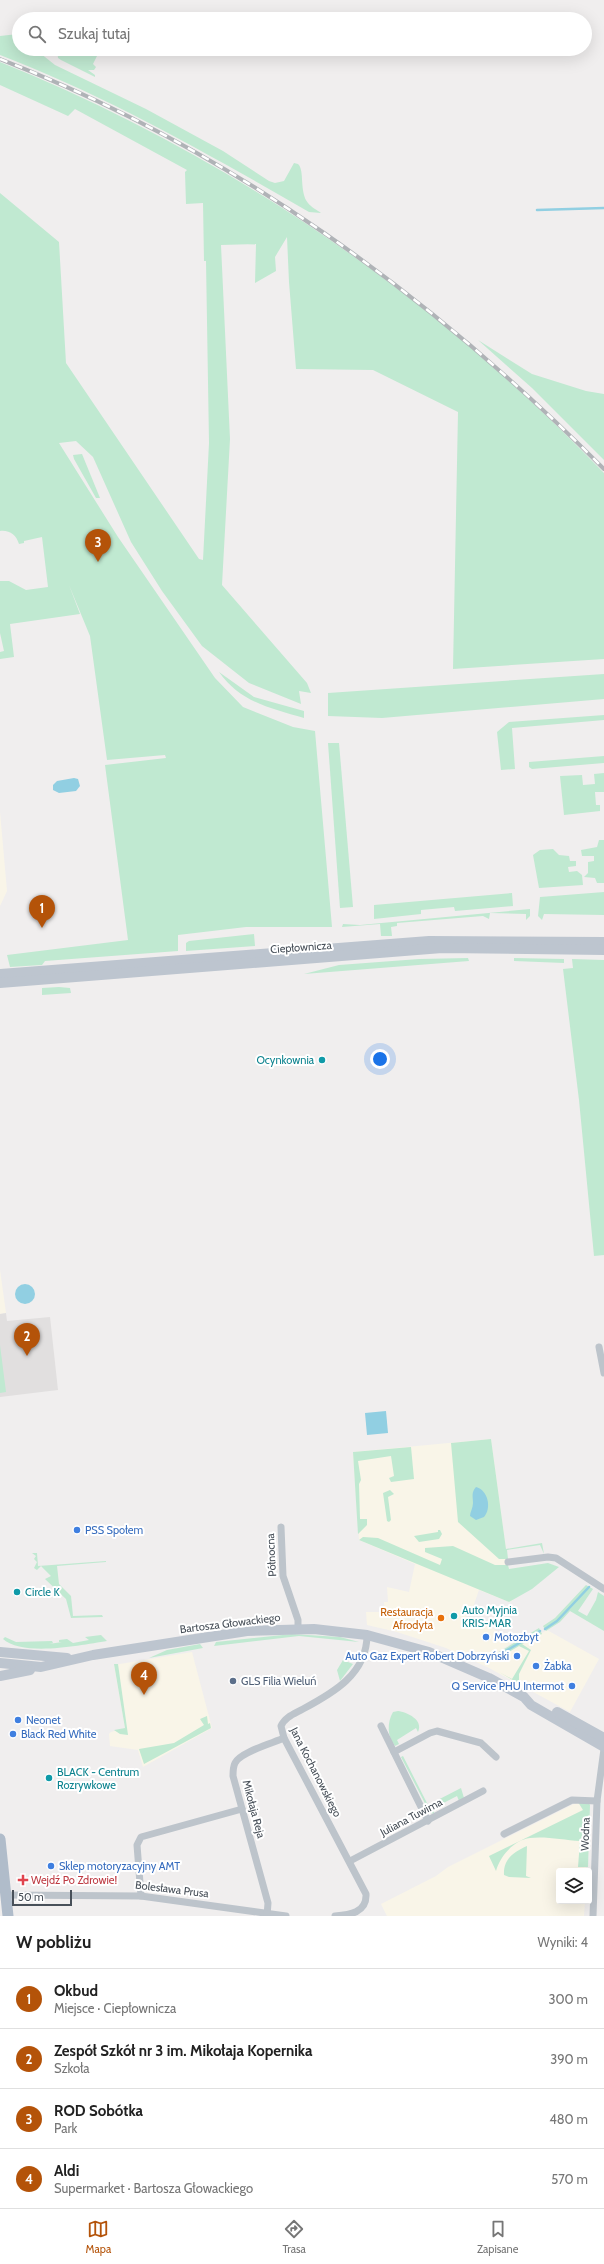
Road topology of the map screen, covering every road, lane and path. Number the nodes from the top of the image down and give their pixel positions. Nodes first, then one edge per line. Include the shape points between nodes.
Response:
1 (604, 942) edge
2 (604, 950) edge
3 (0, 974) edge
4 (0, 982) edge
5 (599, 1346) dead end
6 (604, 1373) edge
7 (281, 1527) dead end
8 (508, 1562) dead end
9 (604, 1589) edge
10 (298, 1628) junction
11 (366, 1635) junction
12 (0, 1652) edge
13 (71, 1659) junction
14 (0, 1663) edge
15 (41, 1667) junction
16 (0, 1676) edge
17 (524, 1697) junction
18 (381, 1726) dead end
19 (284, 1738) junction
20 (604, 1738) edge
21 (604, 1748) edge
22 (394, 1752) junction
23 (496, 1757) dead end
24 (483, 1792) dead end
25 (597, 1801) junction
26 (242, 1809) junction
27 (428, 1821) junction
28 (504, 1834) dead end
29 (0, 1839) edge
30 (350, 1861) junction
31 (6, 1895) junction
32 (141, 1896) junction
33 (267, 1914) edge
34 (8, 1916) edge
35 (286, 1916) edge
36 (335, 1916) edge
37 (593, 1916) edge

1 - 3 main road, Ciepłownicza via 430,941
2 - 4 main road, Ciepłownicza via 442,948
5 - 6 street
7 - 10 street, Północna via 283,1576 298,1620
8 - 9 street via 556,1558
10 - 11 main road, Bartosza Głowackiego
10 - 13 main road, Bartosza Głowackiego via 247,1631
11 - 17 main road, Bartosza Głowackiego via 448,1659
11 - 19 street, Jana Kochanowskiego via 362,1656 351,1678 327,1696 286,1718 281,1726
12 - 13 main road, Bartosza Głowackiego
13 - 15 main road, Bartosza Głowackiego
14 - 15 main road, Bartosza Głowackiego
15 - 16 main road
17 - 20 main road, Bartosza Głowackiego via 535,1700
17 - 21 main road, Bartosza Głowackiego via 532,1705
18 - 22 street
19 - 26 street, Mikołaja Reja via 244,1754 234,1764 233,1776
19 - 30 street, Jana Kochanowskiego
21 - 25 street, Wodna
22 - 23 street via 430,1733 437,1732 480,1743
22 - 27 street
24 - 27 street, Juliana Tuwima
25 - 28 street via 572,1800
25 - 37 street, Wodna
26 - 32 street via 141,1837 137,1845
26 - 33 street, Mikołaja Reja via 268,1903
27 - 30 street, Juliana Tuwima
29 - 31 main road
30 - 36 street, Jana Kochanowskiego via 366,1894 366,1902 355,1913
31 - 32 street, Bolesława Prusa
31 - 34 main road
32 - 33 street, Bolesława Prusa
33 - 35 street, Bolesława Prusa

